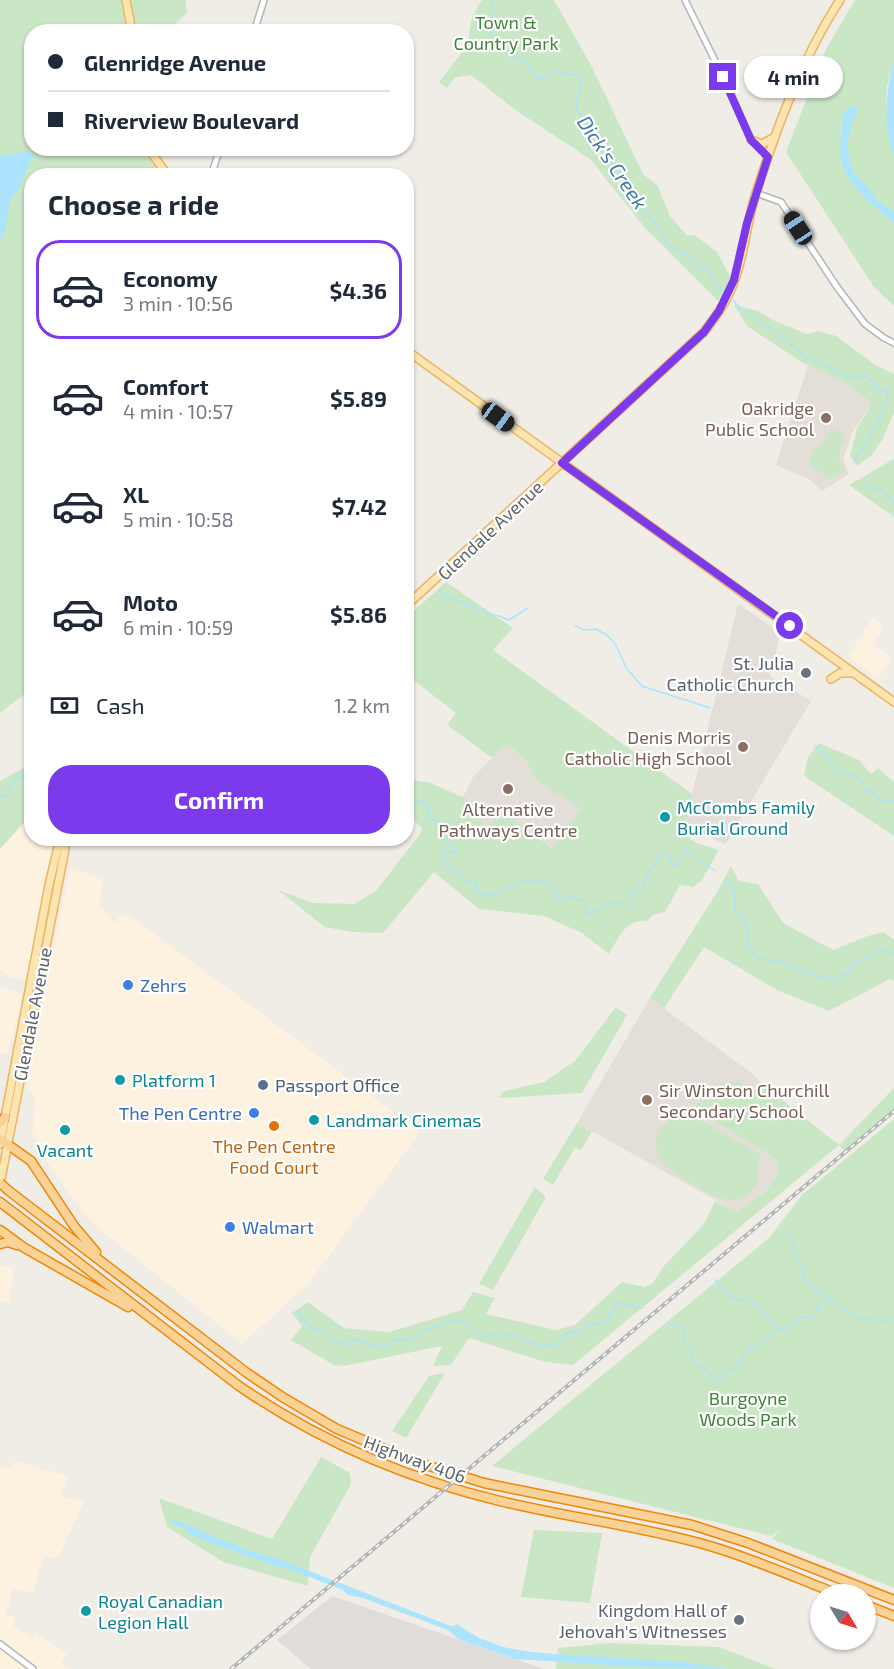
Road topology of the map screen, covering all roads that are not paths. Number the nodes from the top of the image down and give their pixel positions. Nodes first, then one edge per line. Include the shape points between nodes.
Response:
1 (126, 0) edge
2 (264, 0) edge
3 (685, 0) edge
4 (840, 0) edge
5 (130, 24) edge
6 (256, 24) edge
7 (775, 137) junction
8 (751, 140) junction
9 (768, 157) junction
10 (756, 192) junction
11 (894, 342) edge
12 (414, 356) edge
13 (562, 463) junction
14 (414, 599) edge
15 (855, 673) junction
16 (831, 679) dead end
17 (894, 702) edge
18 (65, 846) edge
19 (33, 991) junction
20 (3, 1120) edge
21 (2, 1142) edge
22 (0, 1184) edge
23 (3, 1205) edge
24 (0, 1230) edge
25 (0, 1244) edge
26 (34, 1254) junction
27 (153, 1302) junction
28 (147, 1317) junction
29 (811, 1584) edge
30 (894, 1600) edge
31 (876, 1609) edge
32 (894, 1616) edge
33 (0, 1644) edge
34 (33, 1669) edge

1 - 5 main road
2 - 6 street
3 - 8 street
4 - 7 main road, Glendale Avenue via 801,74
7 - 8 main road via 762,144
7 - 9 main road, Glendale Avenue
8 - 9 street
9 - 10 main road, Glendale Avenue
10 - 11 street via 781,202 865,324
10 - 13 main road, Glendale Avenue via 734,280 704,332
12 - 13 main road
13 - 14 main road, Glendale Avenue
13 - 15 main road
15 - 16 main road via 840,673
15 - 17 main road
18 - 19 main road, Glendale Avenue
19 - 20 main road, Glendale Avenue
19 - 21 main road, Glendale Avenue
20 - 21 main road, Glendale Avenue
21 - 22 main road, Glendale Avenue
21 - 27 highway via 31,1161 92,1249
22 - 27 highway, Highway 406, bridge
23 - 28 highway, Highway 406
24 - 26 highway
25 - 26 highway via 8,1242
26 - 28 highway
27 - 30 highway, Highway 406 via 284,1398 337,1429 413,1461 484,1483 692,1525
28 - 29 highway, Highway 406 via 269,1407 365,1457 410,1475 502,1502 650,1530 710,1546
31 - 32 highway
33 - 34 street

